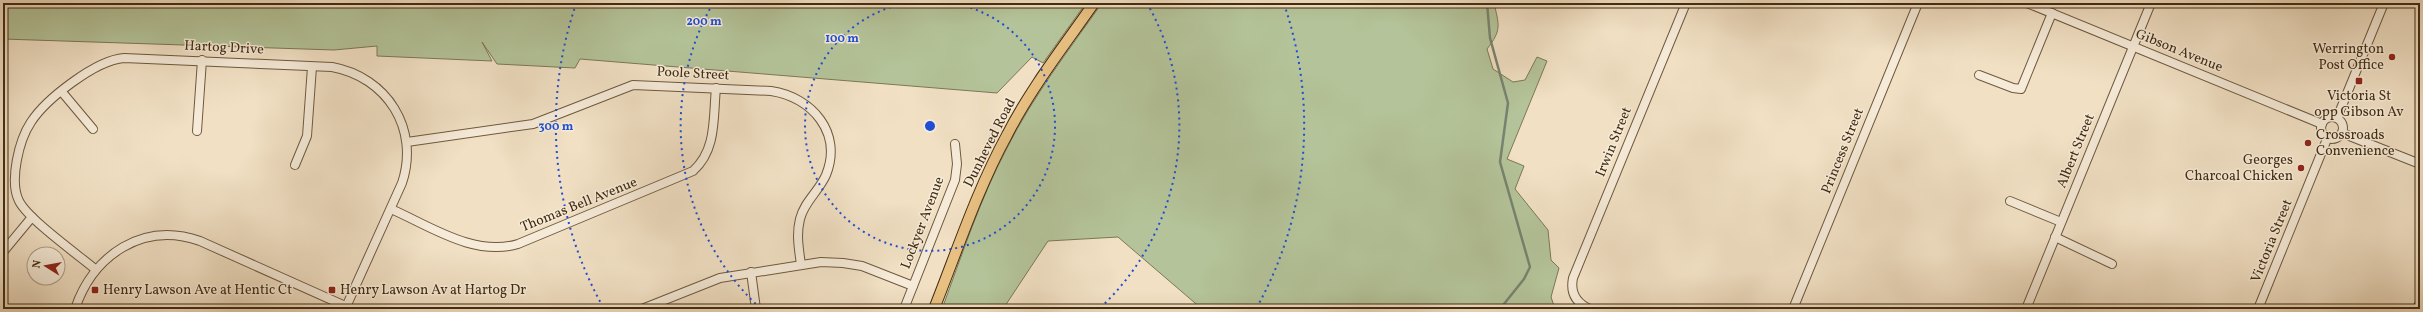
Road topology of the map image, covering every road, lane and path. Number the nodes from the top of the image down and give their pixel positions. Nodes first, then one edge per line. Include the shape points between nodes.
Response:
1 (1094, 3) edge
2 (1686, 3) edge
3 (1918, 3) edge
4 (2027, 3) edge
5 (2151, 3) edge
6 (2384, 3) edge
7 (2052, 13) junction
8 (2133, 47) junction
9 (202, 60) junction
10 (312, 66) junction
11 (1979, 75) dead end
12 (716, 88) junction
13 (62, 92) junction
14 (2337, 118) junction
15 (2322, 124) junction
16 (93, 129) dead end
17 (197, 131) dead end
18 (2342, 133) junction
19 (2327, 139) junction
20 (407, 142) junction
21 (955, 144) dead end
22 (2420, 164) edge
23 (295, 165) dead end
24 (2010, 201) dead end
25 (391, 209) junction
26 (32, 217) junction
27 (2061, 222) junction
28 (2055, 238) junction
29 (3, 252) edge
30 (2112, 264) dead end
31 (801, 265) junction
32 (95, 269) junction
33 (750, 272) junction
34 (913, 286) junction
35 (349, 308) edge
36 (75, 309) edge
37 (642, 309) edge
38 (756, 309) edge
39 (904, 309) edge
40 (934, 309) edge
41 (1590, 309) edge
42 (1793, 309) edge
43 (2026, 309) edge
44 (2258, 309) edge

1 - 40 main road, Dunheved Road via 1035,87 1007,135 985,180
2 - 41 street, Irwin Street via 1573,278 1572,292 1579,303
3 - 42 street, Princess Street
4 - 7 street, Gibson Avenue
5 - 8 street, Albert Street
6 - 14 street
7 - 8 street, Gibson Avenue
7 - 11 street via 2022,89
8 - 15 street, Gibson Avenue
8 - 27 street, Albert Street
9 - 10 street, Hartog Drive
9 - 13 street, Hartog Drive via 136,57 113,59 90,70
9 - 17 street
10 - 20 street, Hartog Drive via 346,70 375,85 397,112
10 - 23 street via 307,136
12 - 20 street, Poole Street via 634,85 533,124
12 - 25 street, Thomas Bell Avenue via 711,143 706,156 693,171 518,244 501,247 478,246
12 - 31 street, Poole Street via 791,95 807,105 824,126 829,142 830,163 823,181 800,218 797,238
13 - 16 street
13 - 26 street, Hartog Drive via 38,113 29,125 14,168 16,195
14 - 15 street via 2326,119
14 - 18 street via 2342,123
15 - 19 street via 2322,134
18 - 19 street via 2337,138
18 - 22 street
19 - 44 street, Victoria Street
20 - 25 street, Hartog Drive via 405,175
21 - 34 street, Lockyer Avenue via 957,164 954,180
24 - 27 street
25 - 35 street, Hartog Drive
26 - 29 street
26 - 32 street, Hartog Drive
27 - 28 street, Albert Street
28 - 30 street
28 - 43 street, Albert Street
31 - 33 street
31 - 34 street via 829,262 854,264
32 - 35 street via 113,253 134,242 157,236 179,236 200,241
32 - 36 street
33 - 37 street via 709,282
33 - 38 street
34 - 39 street, Lockyer Avenue

